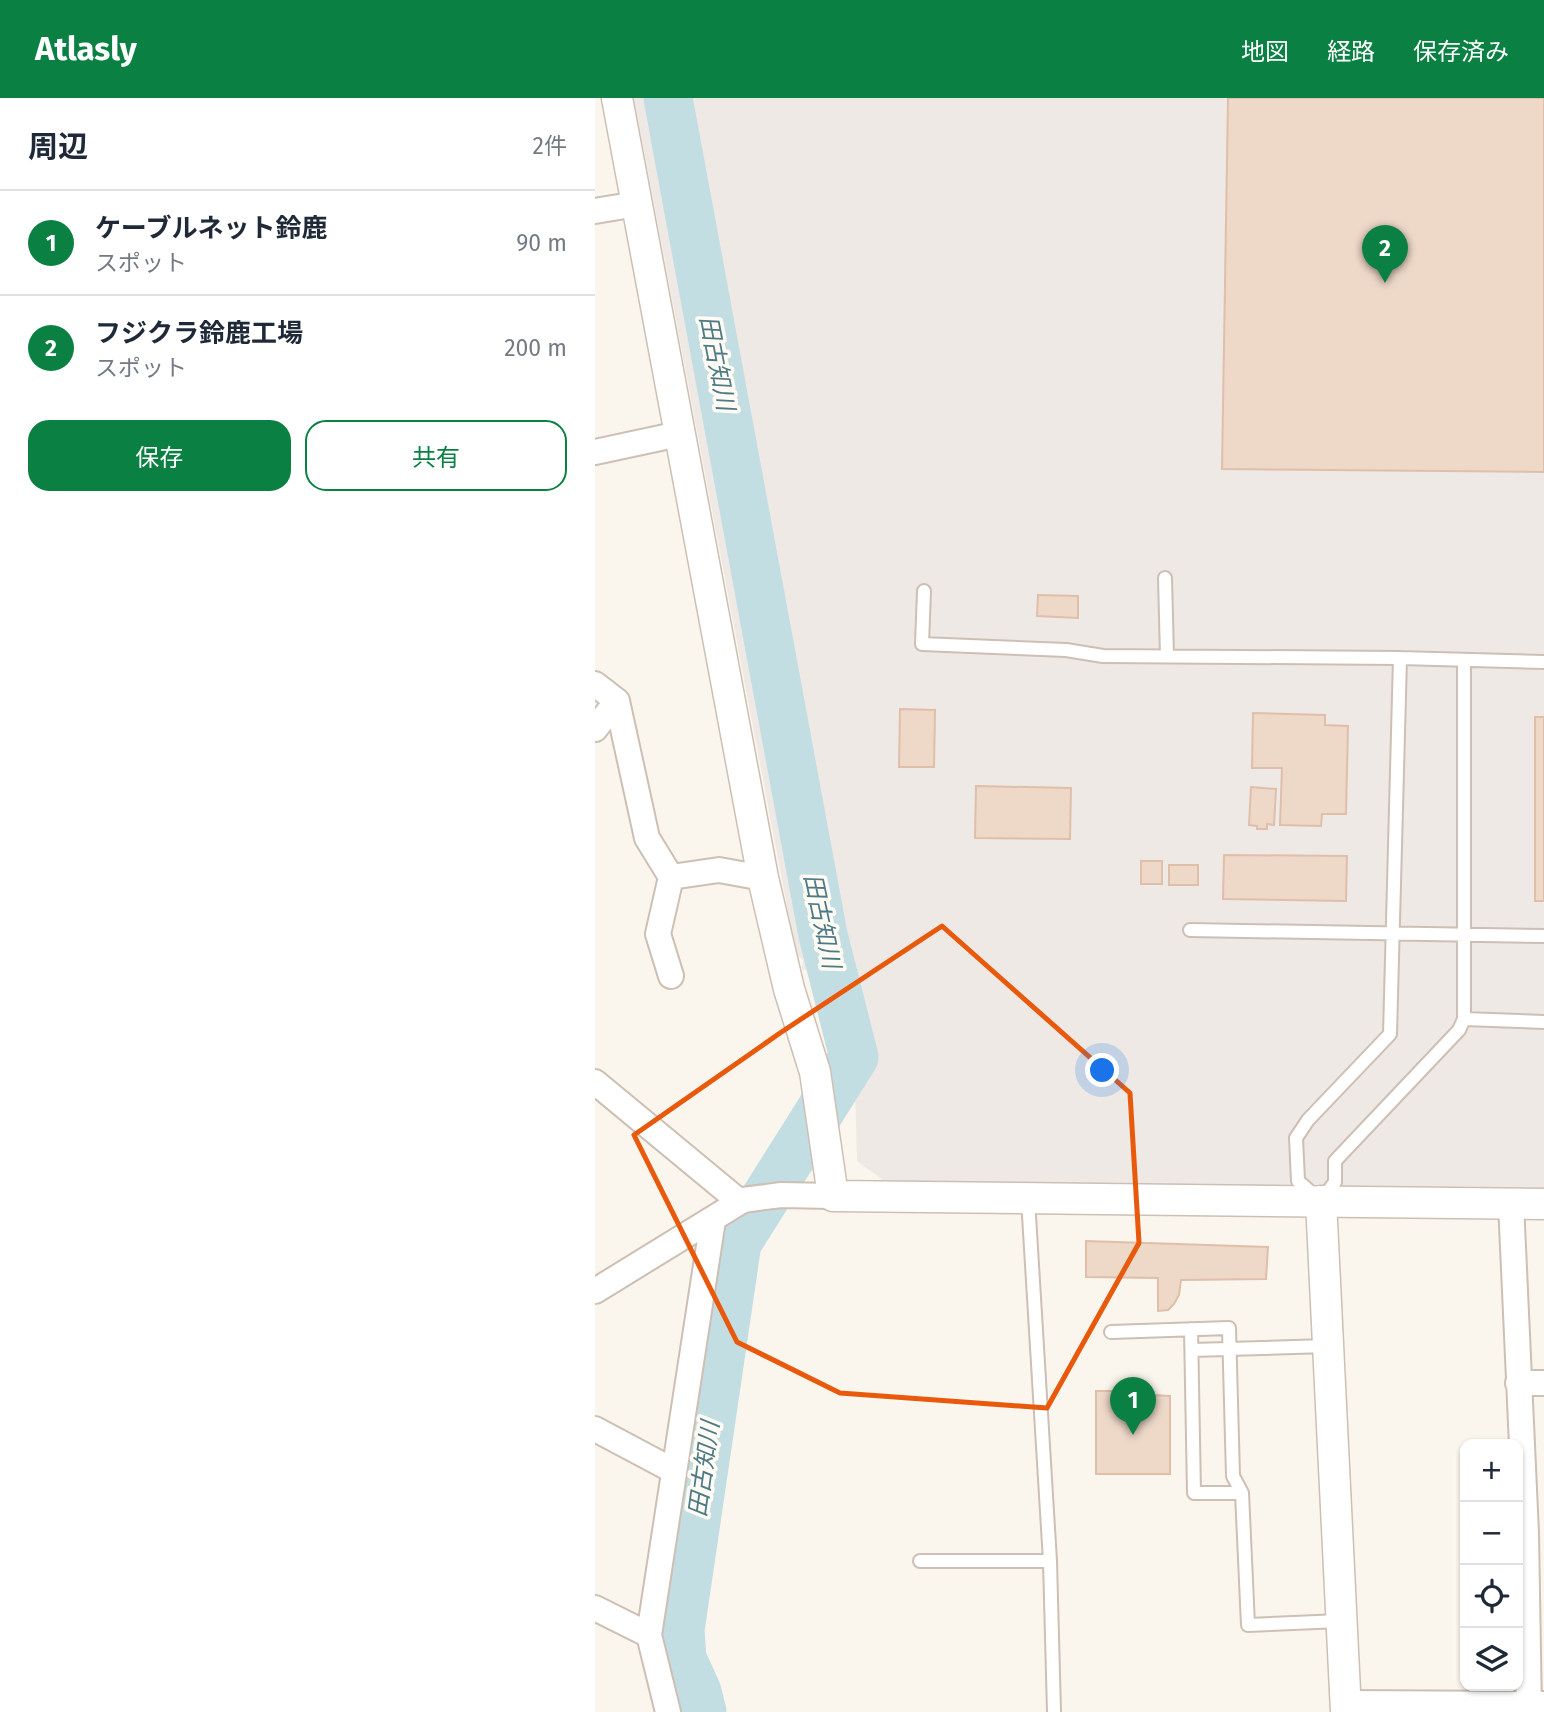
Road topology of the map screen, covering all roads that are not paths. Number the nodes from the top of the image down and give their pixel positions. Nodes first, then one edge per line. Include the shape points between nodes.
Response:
1 (617, 98) edge
2 (637, 204) junction
3 (595, 211) edge
4 (680, 435) junction
5 (595, 452) edge
6 (1165, 578) dead end
7 (924, 591) dead end
8 (1167, 656) junction
9 (1400, 657) junction
10 (1464, 660) junction
11 (1544, 662) edge
12 (595, 684) edge
13 (617, 701) junction
14 (595, 729) edge
15 (671, 877) junction
16 (763, 878) junction
17 (1190, 930) dead end
18 (1466, 933) junction
19 (1394, 934) junction
20 (1544, 936) edge
21 (671, 976) dead end
22 (1464, 1020) junction
23 (1544, 1022) edge
24 (595, 1082) edge
25 (833, 1196) junction
26 (1028, 1199) junction
27 (741, 1201) junction
28 (1321, 1201) junction
29 (1511, 1203) junction
30 (1544, 1204) edge
31 (713, 1220) junction
32 (595, 1291) edge
33 (1191, 1329) junction
34 (1111, 1332) dead end
35 (1327, 1346) junction
36 (1228, 1349) junction
37 (1192, 1350) junction
38 (1518, 1384) junction
39 (1544, 1384) edge
40 (595, 1429) edge
41 (674, 1471) junction
42 (1243, 1493) junction
43 (1535, 1533) edge
44 (1050, 1561) junction
45 (920, 1562) dead end
46 (595, 1608) edge
47 (1340, 1621) junction
48 (649, 1635) junction
49 (1346, 1707) edge
50 (1534, 1707) edge
51 (668, 1712) edge
52 (1054, 1712) edge

1 - 2 street
2 - 3 street
2 - 4 street
4 - 5 street
4 - 16 street
6 - 8 lane
7 - 8 lane via 922,644
8 - 9 lane
9 - 10 lane
9 - 19 lane
10 - 11 lane
10 - 18 lane
12 - 13 street
13 - 14 street
13 - 15 street via 647,838
15 - 16 street via 719,870
15 - 21 street via 659,934
16 - 25 street via 789,989 815,1072
17 - 19 lane
18 - 19 lane
18 - 20 lane
18 - 22 lane
19 - 28 lane via 1390,1034 1296,1138 1298,1181
22 - 23 lane
22 - 28 lane via 1335,1161 1335,1182
24 - 27 street
25 - 26 street
25 - 27 street via 781,1195
26 - 28 street
26 - 44 lane
27 - 31 street
28 - 29 street
28 - 35 street
29 - 30 street
29 - 38 street
31 - 32 street
31 - 41 street
33 - 34 lane
33 - 36 lane via 1229,1328
33 - 37 lane
35 - 36 lane
35 - 47 street
36 - 37 lane
36 - 42 lane via 1233,1476
37 - 42 lane via 1194,1493
38 - 39 street
38 - 43 street
40 - 41 street
41 - 48 street
42 - 47 lane via 1248,1625
43 - 50 street
44 - 45 lane
44 - 52 lane
46 - 48 street
47 - 49 street
48 - 51 street
49 - 50 street

